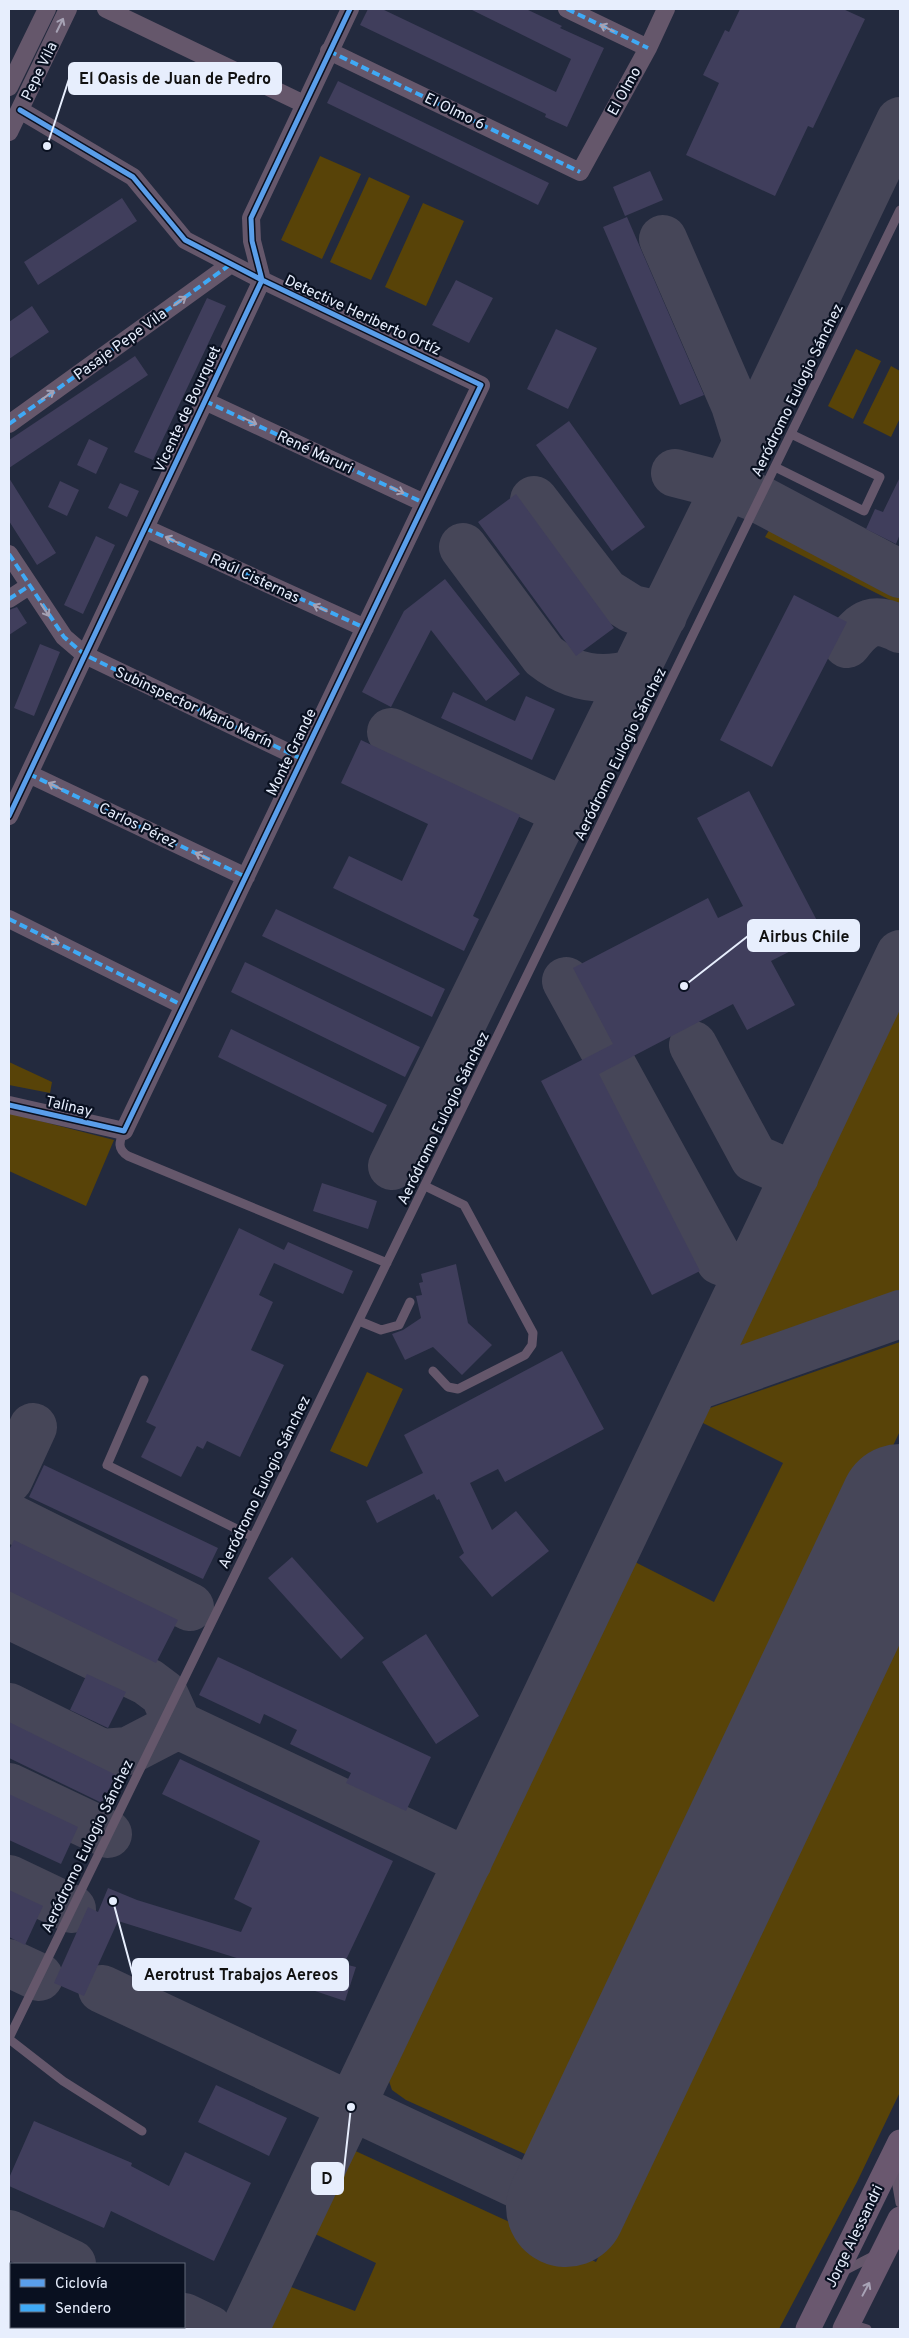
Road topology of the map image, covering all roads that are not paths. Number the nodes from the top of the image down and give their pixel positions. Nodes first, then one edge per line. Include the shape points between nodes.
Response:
1 (46, 9) edge
2 (68, 9) edge
3 (106, 9) edge
4 (350, 9) edge
5 (567, 9) edge
6 (666, 9) edge
7 (648, 48) junction
8 (329, 51) junction
9 (9, 87) edge
10 (304, 104) junction
11 (20, 110) junction
12 (9, 132) edge
13 (580, 172) joint
14 (900, 210) edge
15 (231, 264) junction
16 (262, 280) junction
17 (481, 384) joint
18 (205, 401) junction
19 (9, 424) edge
20 (791, 434) junction
21 (775, 467) junction
22 (424, 503) junction
23 (145, 528) junction
24 (9, 554) edge
25 (29, 586) junction
26 (9, 599) edge
27 (365, 628) junction
28 (85, 655) junction
29 (302, 758) junction
30 (29, 774) junction
31 (9, 816) edge
32 (246, 877) junction
33 (9, 919) edge
34 (184, 1006) junction
35 (9, 1105) edge
36 (124, 1131) junction
37 (425, 1186) junction
38 (387, 1263) junction
39 (410, 1302) dead end
40 (358, 1321) junction
41 (433, 1371) dead end
42 (144, 1380) dead end
43 (253, 1537) junction
44 (9, 2039) edge
45 (142, 2131) dead end
46 (896, 2151) edge
47 (900, 2204) edge
48 (900, 2219) edge
49 (890, 2250) junction
50 (836, 2275) junction
51 (853, 2327) edge
52 (808, 2329) edge

1 - 9 street, Pepe Vila
11 -> 2 street, Pepe Vila
3 - 10 street
4 - 8 street
7 -> 5 street
6 - 7 street, El Olmo
7 - 13 street, El Olmo
8 - 10 street
8 - 13 street, El Olmo 6
10 - 16 street via 251,218 252,241
11 - 12 street, Pepe Vila
11 - 15 street, Detective Heriberto Ortíz via 133,177 184,240
14 - 20 lane, Aeródromo Eulogio Sánchez
15 - 16 street, Detective Heriberto Ortíz
19 -> 15 street, Pasaje Pepe Vila
16 - 17 street, Detective Heriberto Ortíz
16 - 18 street, Vicente de Bourquet
17 - 22 street, Monte Grande
18 -> 22 street, René Maruri
18 - 23 street, Vicente de Bourquet
20 - 21 lane, Aeródromo Eulogio Sánchez
20 - 21 lane via 880,477 864,511
21 - 37 lane, Aeródromo Eulogio Sánchez
22 - 27 street, Monte Grande
27 -> 23 street, Raúl Cisternas
23 - 28 street, Vicente de Bourquet
24 - 25 street
25 - 26 street
25 -> 28 street via 64,637
27 - 29 street, Monte Grande
28 - 29 street, Subinspector Mario Marín
28 - 30 street, Vicente de Bourquet
29 - 32 street, Monte Grande
30 - 31 street, Vicente de Bourquet
32 -> 30 street, Carlos Pérez
32 - 34 street, Monte Grande
33 -> 34 street
34 - 36 street, Monte Grande
35 - 36 street, Talinay
36 - 38 lane via 119,1146 121,1152 128,1156
37 - 38 lane, Aeródromo Eulogio Sánchez
37 - 41 lane via 464,1205 534,1333 532,1345 525,1354 458,1389 448,1388
38 - 40 lane, Aeródromo Eulogio Sánchez
39 - 40 lane via 399,1325 381,1330
40 - 43 lane, Aeródromo Eulogio Sánchez
42 - 43 lane via 107,1465
43 - 44 lane, Aeródromo Eulogio Sánchez
44 - 45 lane via 63,2081
46 - 47 lane
46 - 50 main road, Jorge Alessandri
48 - 49 main road
49 - 50 lane
51 -> 49 main road
50 - 52 main road, Jorge Alessandri

